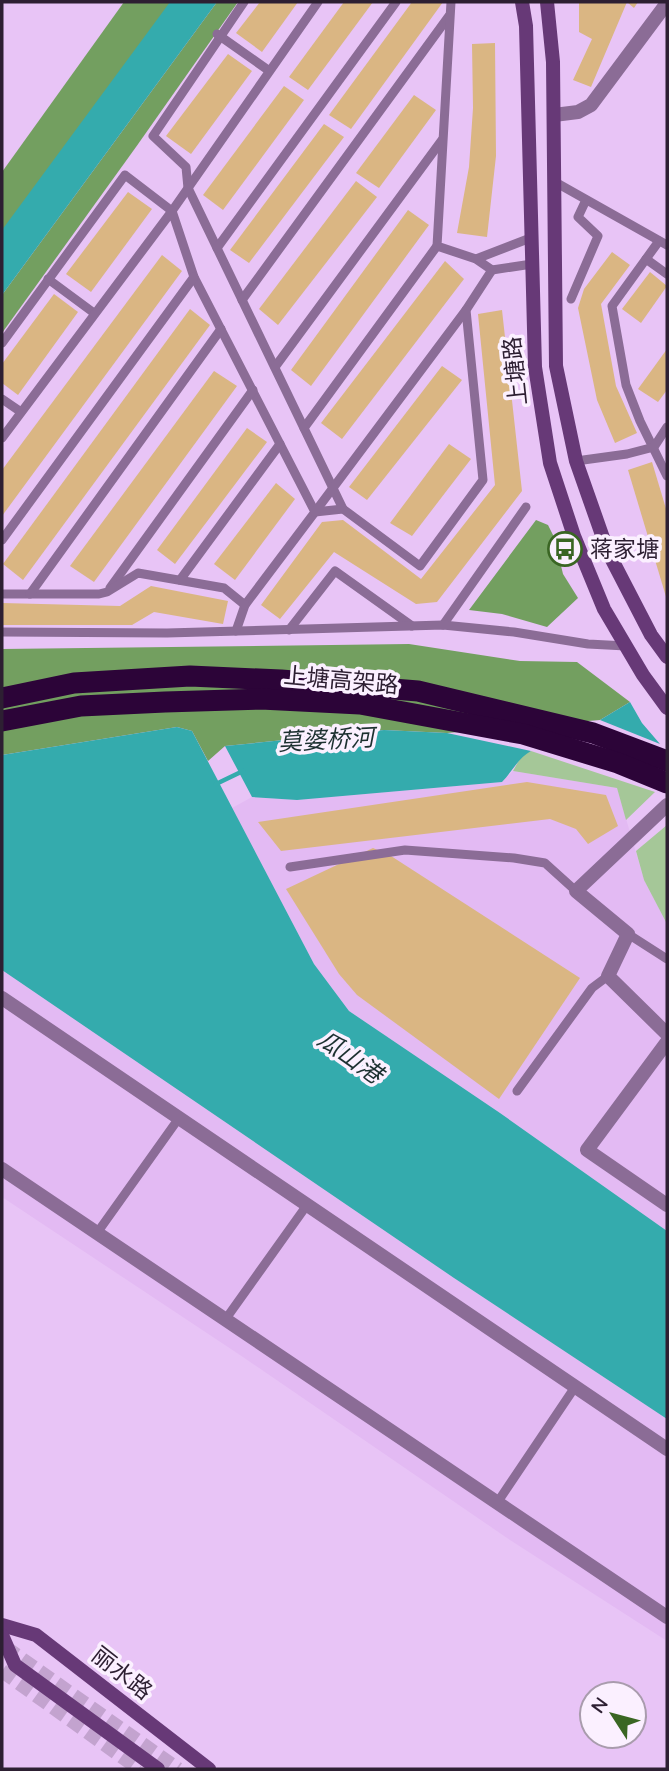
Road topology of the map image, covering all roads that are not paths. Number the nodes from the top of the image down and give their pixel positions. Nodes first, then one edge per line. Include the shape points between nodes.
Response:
1 (244, 2) edge
2 (318, 2) edge
3 (396, 2) edge
4 (451, 2) edge
5 (522, 2) edge
6 (547, 2) edge
7 (667, 3) edge
8 (450, 14) junction
9 (216, 33) dead end
10 (268, 70) junction
11 (554, 115) junction
12 (443, 138) junction
13 (555, 182) junction
14 (187, 188) junction
15 (586, 200) junction
16 (172, 211) junction
17 (533, 237) junction
18 (663, 243) edge
19 (437, 246) junction
20 (217, 248) junction
21 (476, 259) junction
22 (646, 259) junction
23 (532, 264) junction
24 (492, 270) junction
25 (667, 274) edge
26 (194, 277) junction
27 (48, 279) junction
28 (571, 299) dead end
29 (242, 300) junction
30 (466, 310) junction
31 (94, 313) junction
32 (221, 329) junction
33 (2, 343) edge
34 (275, 367) junction
35 (253, 390) junction
36 (2, 399) edge
37 (21, 412) junction
38 (667, 427) edge
39 (304, 428) junction
40 (2, 438) edge
41 (280, 444) junction
42 (654, 447) junction
43 (576, 461) junction
44 (667, 476) edge
45 (333, 488) junction
46 (526, 507) dead end
47 (343, 509) junction
48 (315, 512) junction
49 (2, 540) edge
50 (180, 580) junction
51 (107, 592) junction
52 (2, 594) edge
53 (30, 594) junction
54 (245, 605) junction
55 (443, 625) junction
56 (412, 626) junction
57 (289, 630) junction
58 (236, 631) junction
59 (2, 632) edge
60 (626, 646) junction
61 (667, 657) edge
62 (2, 698) edge
63 (667, 708) edge
64 (2, 721) edge
65 (667, 761) edge
66 (667, 783) edge
67 (667, 805) edge
68 (290, 867) dead end
69 (576, 891) junction
70 (628, 934) junction
71 (667, 959) edge
72 (608, 976) junction
73 (2, 998) edge
74 (667, 1034) edge
75 (667, 1042) edge
76 (517, 1091) dead end
77 (179, 1118) junction
78 (2, 1169) edge
79 (307, 1205) junction
80 (667, 1205) edge
81 (97, 1233) junction
82 (225, 1320) junction
83 (575, 1387) junction
84 (667, 1450) edge
85 (497, 1503) junction
86 (667, 1618) edge
87 (2, 1625) edge
88 (2, 1635) edge
89 (158, 1769) edge
90 (209, 1769) edge

1 - 14 lane via 153,136 186,167
2 - 10 lane
3 - 20 lane
4 - 8 lane
5 - 17 main road, 上塘路
6 - 11 main road, 上塘路
7 - 11 street via 591,105
8 - 12 lane
8 - 29 lane
9 - 10 lane
10 - 14 lane
11 - 13 main road, 上塘路
12 - 19 lane
12 - 34 lane
13 - 15 lane
13 - 43 main road, 上塘路 via 556,366
14 - 16 lane
14 - 20 lane
15 - 18 lane
15 - 28 lane via 578,217 598,236
16 - 26 lane
16 - 27 lane via 125,175
16 - 31 lane
17 - 21 lane
17 - 23 main road, 上塘路
18 - 22 lane
19 - 21 lane
19 - 39 lane
20 - 29 lane
21 - 24 lane
22 - 25 lane
22 - 42 lane via 611,306 626,386
23 - 24 lane
23 - 60 main road, 上塘路 via 534,367 551,463 604,609
24 - 30 lane
26 - 32 lane
26 - 49 lane
27 - 31 lane
27 - 33 lane
29 - 34 lane
30 - 45 lane
30 - 47 lane via 484,480 420,566
31 - 37 lane
32 - 35 lane
32 - 53 lane
34 - 39 lane
35 - 41 lane
35 - 51 lane
36 - 37 lane
37 - 40 lane
38 - 42 lane
39 - 45 lane
41 - 48 lane
41 - 50 lane
42 - 43 lane
42 - 44 lane
43 - 61 main road, 上塘路 via 608,552
45 - 47 lane
45 - 48 lane
46 - 55 lane
47 - 48 lane
48 - 54 lane
50 - 51 lane via 138,573
50 - 54 lane via 224,588
51 - 53 lane
52 - 53 lane
54 - 58 lane
55 - 56 lane
55 - 60 lane
56 - 57 lane
56 - 57 lane via 335,571
57 - 58 lane
58 - 59 lane
60 - 63 main road, 上塘路
62 - 65 highway, 上塘高架路 via 74,683 190,677 418,691 593,733
64 - 66 highway, 上塘高架路 via 81,706 165,702 261,699 360,704 523,734
67 - 69 street
68 - 69 lane via 405,850 514,858 545,863
69 - 70 street
70 - 71 lane
70 - 72 street
72 - 74 street
72 - 76 lane via 592,988
73 - 77 street
75 - 80 street via 587,1150
77 - 79 street
77 - 81 lane
78 - 81 street
79 - 82 lane
79 - 83 street
81 - 82 street
82 - 85 street
83 - 84 street
83 - 85 lane
85 - 86 street
87 - 90 main road, 丽水路 via 36,1635
88 - 89 main road via 15,1665

